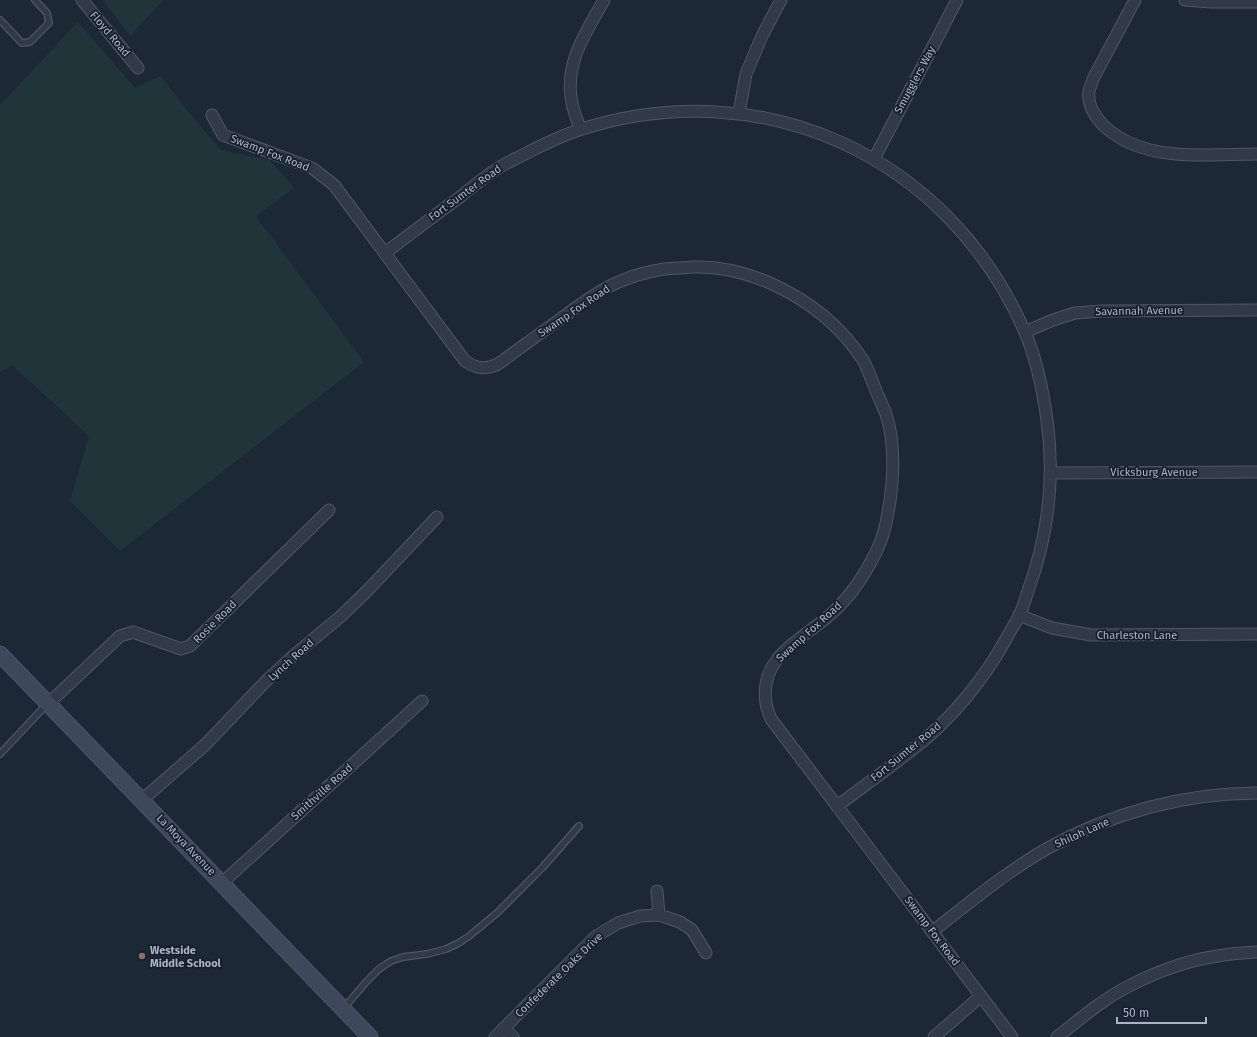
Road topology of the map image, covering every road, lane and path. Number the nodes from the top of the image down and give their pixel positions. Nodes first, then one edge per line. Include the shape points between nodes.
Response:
1 (35, 0) edge
2 (82, 0) edge
3 (604, 0) edge
4 (781, 0) edge
5 (957, 0) edge
6 (1135, 0) edge
7 (1185, 0) edge
8 (1257, 2) edge
9 (0, 20) edge
10 (138, 68) dead end
11 (739, 113) junction
12 (212, 115) dead end
13 (580, 129) junction
14 (1257, 154) edge
15 (874, 159) junction
16 (385, 253) junction
17 (1257, 310) edge
18 (1025, 332) junction
19 (1257, 472) edge
20 (1051, 473) junction
21 (329, 510) dead end
22 (437, 517) dead end
23 (1019, 615) junction
24 (1257, 634) edge
25 (0, 654) edge
26 (422, 701) dead end
27 (48, 704) junction
28 (0, 754) edge
29 (1257, 793) edge
30 (142, 800) junction
31 (837, 806) junction
32 (579, 826) dead end
33 (222, 883) junction
34 (657, 891) dead end
35 (659, 915) junction
36 (932, 932) junction
37 (1257, 952) edge
38 (706, 953) dead end
39 (981, 996) junction
40 (343, 1009) junction
41 (504, 1028) junction
42 (370, 1037) edge
43 (495, 1037) edge
44 (513, 1037) edge
45 (934, 1037) edge
46 (1012, 1037) edge
47 (1057, 1037) edge

1 - 9 lane via 47,13 49,23 30,42 22,43
2 - 10 street, Floyd Road
3 - 13 street via 576,52 571,68 571,98
4 - 11 street via 746,74
5 - 15 street, Smugglers Way
6 - 14 street via 1089,91 1090,106 1098,119 1109,131 1132,144 1157,152 1175,155
7 - 8 street
11 - 13 street, Fort Sumter Road via 686,110 619,119
11 - 15 street, Fort Sumter Road via 815,131
12 - 16 street, Swamp Fox Road via 223,135 312,168 334,185
13 - 16 street, Fort Sumter Road via 498,168
15 - 18 street, Fort Sumter Road via 930,199 973,244 992,270
16 - 31 street, Swamp Fox Road via 465,361 475,368 488,368 498,364 609,286 665,269 698,267 730,270 757,277 806,302 825,316 849,341 864,362 886,415 892,445 893,478 886,524 878,548 849,595 832,614 778,657 766,685 766,703 771,719
17 - 18 street, Savannah Avenue via 1075,313
18 - 20 street, Fort Sumter Road via 1045,408
19 - 20 street, Vicksburg Avenue
20 - 23 street, Fort Sumter Road via 1043,538
21 - 27 street, Rosie Road via 190,646 181,649 133,632 120,636
22 - 30 street, Lynch Road via 340,617 267,680 205,745
23 - 24 street, Charleston Lane via 1052,628 1091,635
23 - 31 street, Fort Sumter Road via 992,663 964,700 922,742
25 - 27 street, La Moya Avenue
26 - 33 street, Smithville Road
27 - 28 lane
27 - 30 street, La Moya Avenue
29 - 36 street, Shiloh Lane via 1230,794 1163,804 1122,815 1083,830 998,880
30 - 33 street, La Moya Avenue
31 - 36 street, Swamp Fox Road
32 - 40 lane via 542,868 474,933 446,949 391,961 379,969
33 - 40 street, La Moya Avenue
34 - 35 street
35 - 38 street, Confederate Oaks Drive via 680,922 692,930
35 - 41 street, Confederate Oaks Drive via 640,916 618,923 595,937
36 - 39 street, Swamp Fox Road
37 - 47 street via 1224,954 1157,973 1128,986
39 - 45 street
39 - 46 street, Swamp Fox Road
40 - 42 street, La Moya Avenue
41 - 43 street, Confederate Oaks Drive
41 - 44 street

